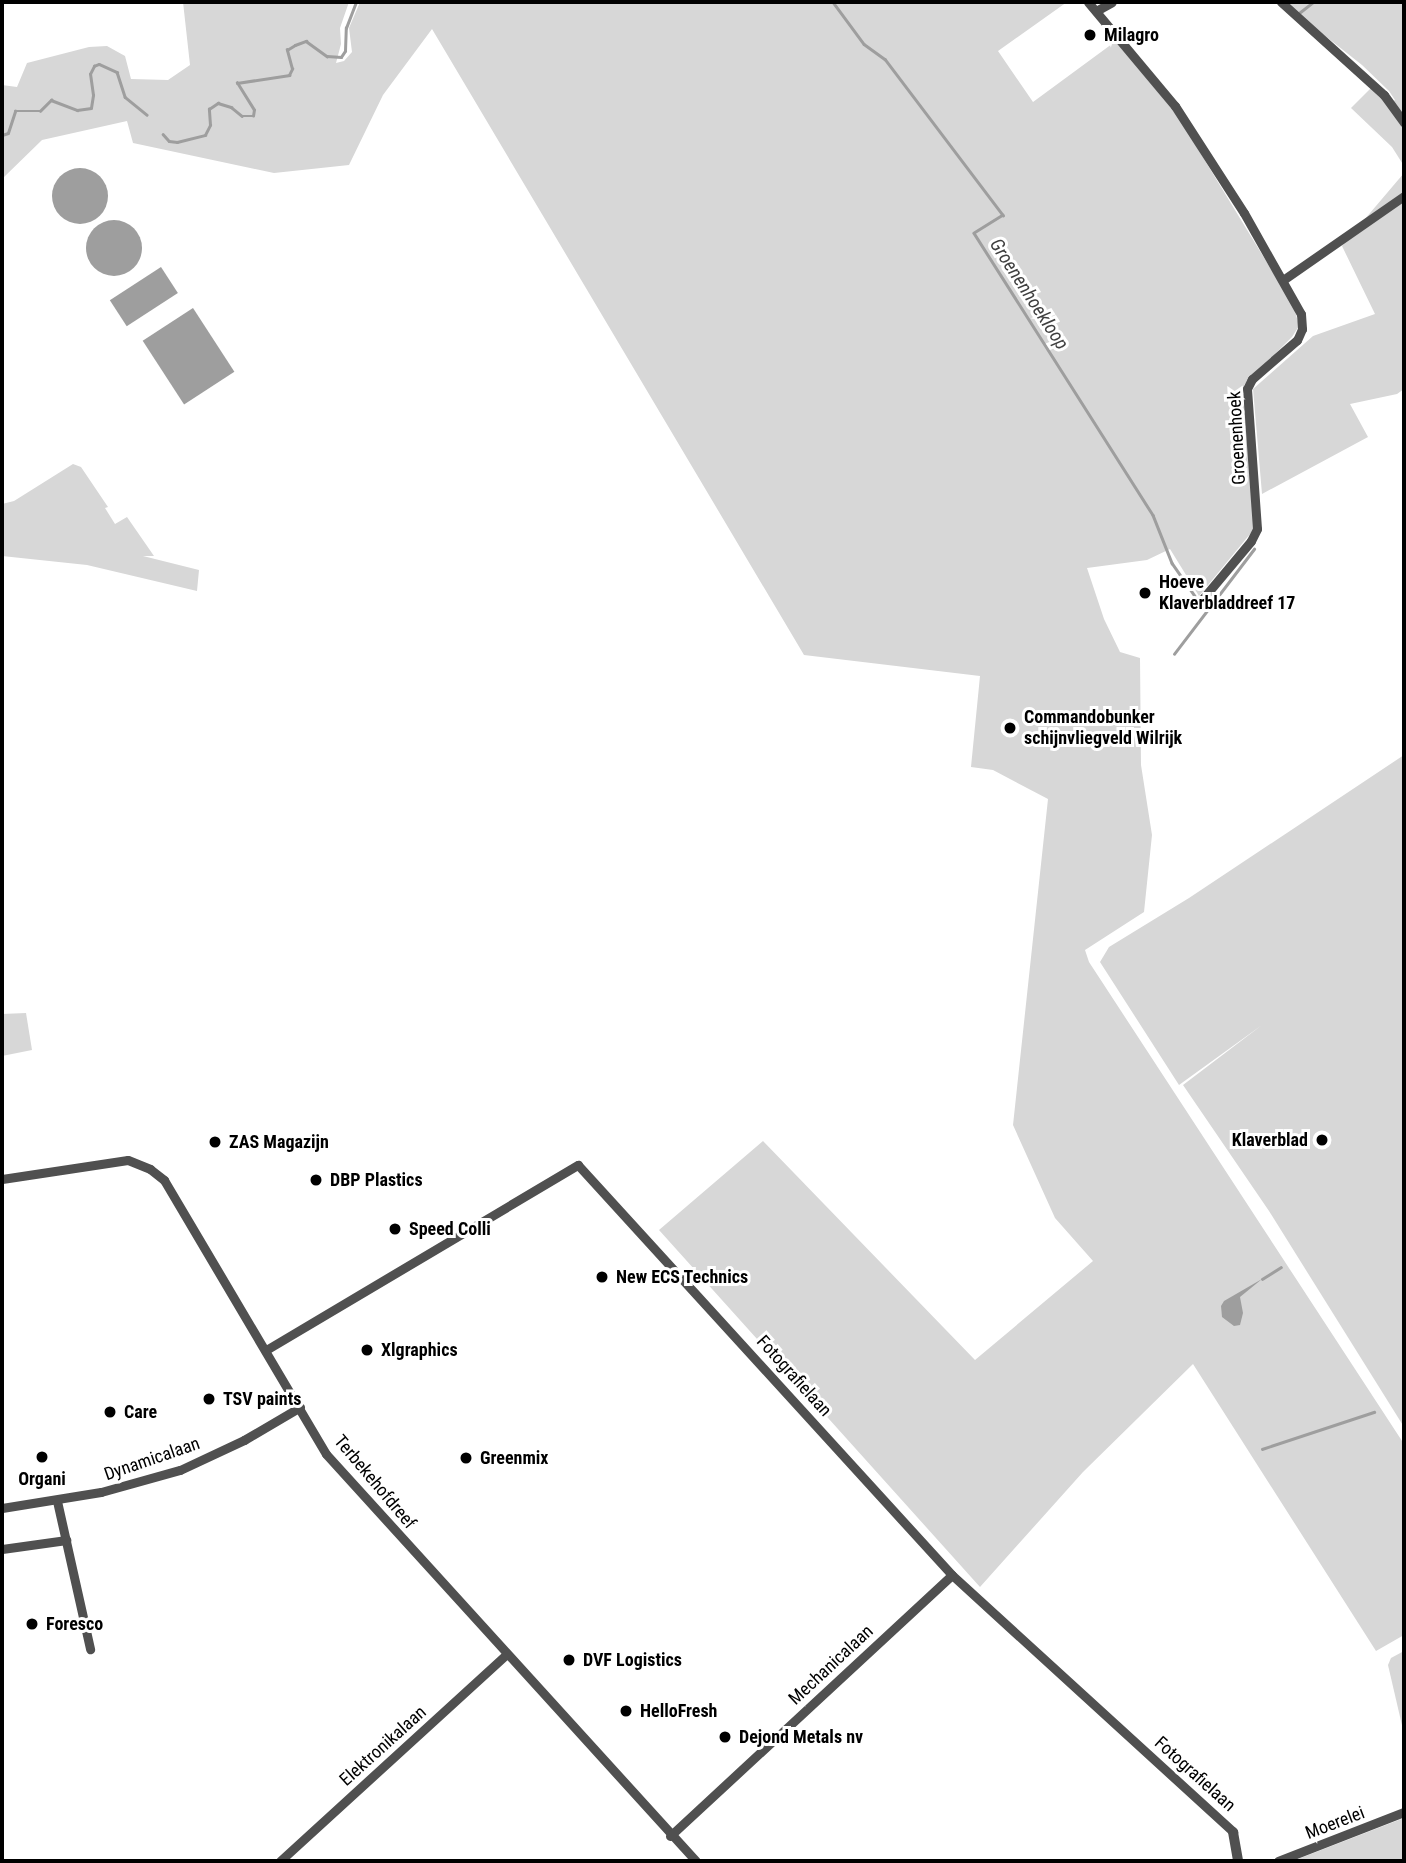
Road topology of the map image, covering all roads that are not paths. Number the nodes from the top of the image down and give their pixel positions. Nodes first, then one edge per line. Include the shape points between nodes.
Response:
1 (1088, 2) edge
2 (1112, 2) edge
3 (1281, 2) edge
4 (1096, 11) junction
5 (1404, 123) edge
6 (1404, 196) edge
7 (1283, 280) junction
8 (1200, 602) dead end
9 (2, 1179) edge
10 (266, 1350) junction
11 (300, 1407) junction
12 (57, 1501) junction
13 (2, 1508) edge
14 (66, 1540) junction
15 (2, 1549) edge
16 (953, 1575) junction
17 (90, 1649) dead end
18 (507, 1654) junction
19 (1404, 1812) edge
20 (1233, 1832) joint
21 (670, 1836) junction
22 (280, 1861) edge
23 (696, 1861) edge
24 (1238, 1861) edge
25 (1278, 1861) edge

1 - 4 street, Groenenhoek
2 - 4 street
3 - 5 street via 1379,90
4 - 7 street, Groenenhoek via 1175,106
6 - 7 street
7 - 8 street, Groenenhoek via 1301,314 1302,329 1297,340 1252,379 1247,389 1257,529
9 - 10 street, Terbekehofdreef via 128,1160 150,1169 173,1193
10 - 11 street, Terbekehofdreef
10 - 16 street, Fotografielaan via 578,1166
11 - 12 street, Dynamicalaan via 180,1470
11 - 18 street, Terbekehofdreef via 326,1454
12 - 13 street, Dynamicalaan
12 - 14 street
14 - 15 street
14 - 17 street
16 - 20 street, Fotografielaan
16 - 21 street, Mechanicalaan
18 - 21 street, Terbekehofdreef
18 - 22 street, Elektronikalaan
19 - 25 street, Moerelei
20 - 24 street, Fotografielaan
21 - 23 street, Terbekehofdreef

